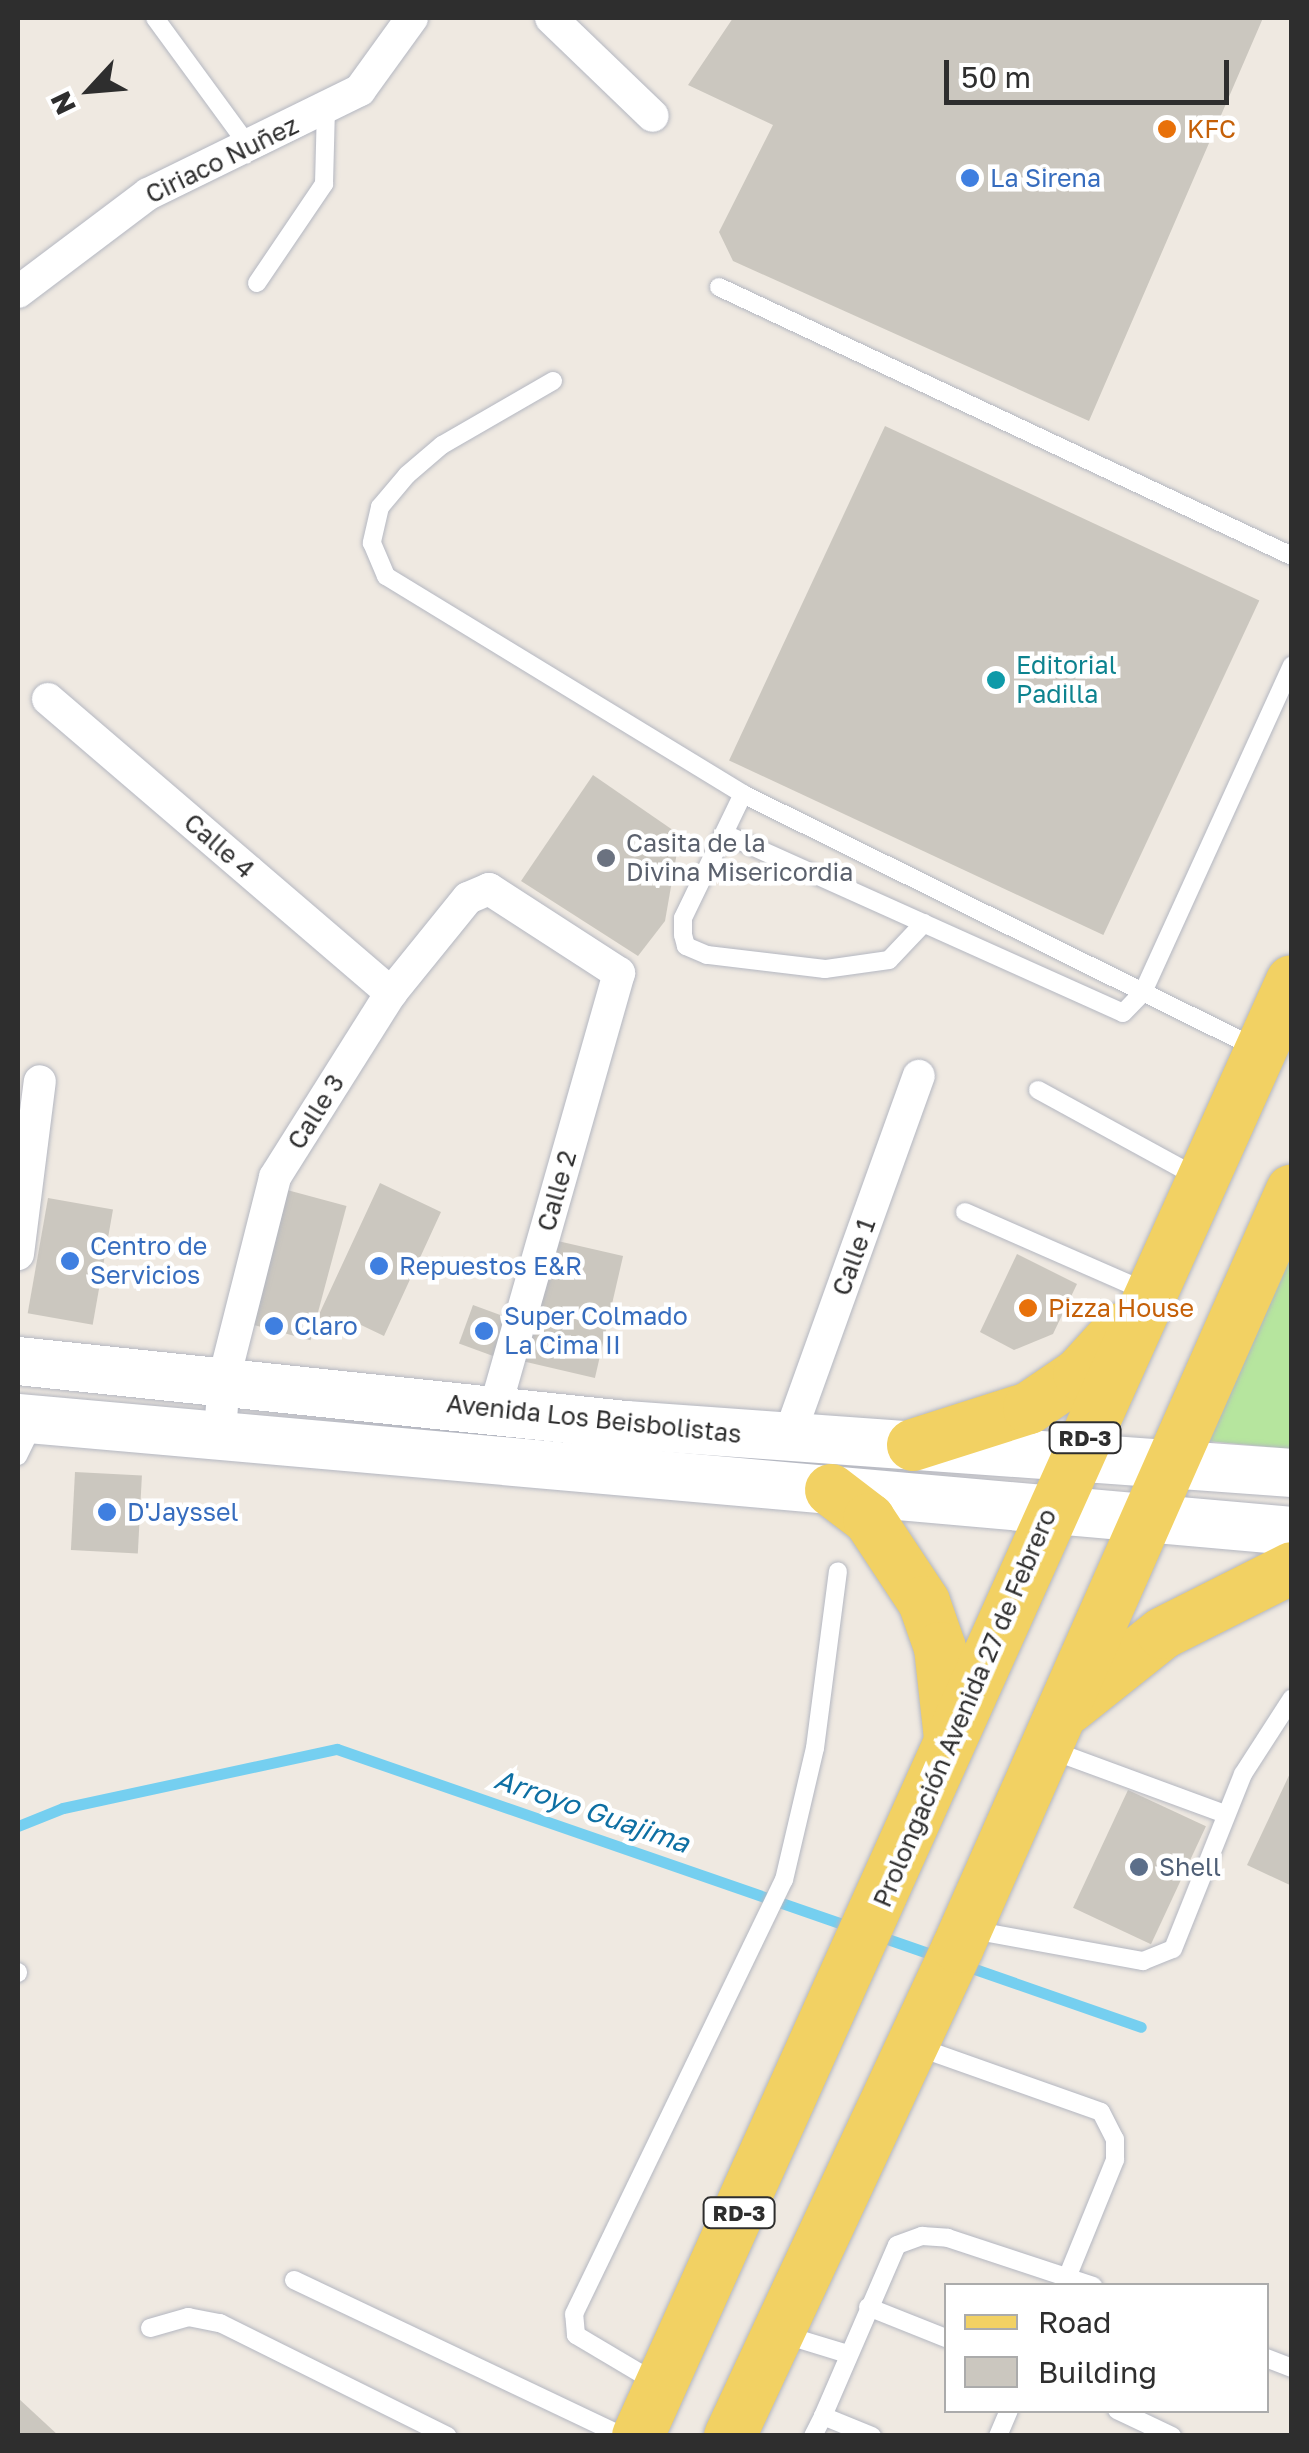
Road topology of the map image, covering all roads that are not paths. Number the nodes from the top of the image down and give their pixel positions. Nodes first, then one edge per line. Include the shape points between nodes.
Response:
1 (155, 18) edge
2 (412, 18) edge
3 (551, 18) edge
4 (326, 109) junction
5 (653, 116) dead end
6 (248, 145) junction
7 (257, 283) dead end
8 (720, 287) dead end
9 (18, 292) edge
10 (554, 381) dead end
11 (1292, 556) edge
12 (1292, 665) edge
13 (48, 699) dead end
14 (743, 794) junction
15 (724, 834) junction
16 (924, 923) junction
17 (619, 973) joint
18 (1292, 981) edge
19 (1143, 992) junction
20 (391, 993) junction
21 (1258, 1049) junction
22 (919, 1076) dead end
23 (40, 1081) dead end
24 (1038, 1090) dead end
25 (1199, 1178) junction
26 (1292, 1190) edge
27 (964, 1212) dead end
28 (18, 1254) edge
29 (1152, 1286) junction
30 (18, 1362) edge
31 (224, 1380) junction
32 (495, 1410) junction
33 (23, 1431) edge
34 (220, 1433) junction
35 (788, 1439) junction
36 (914, 1446) junction
37 (1077, 1455) junction
38 (1172, 1463) junction
39 (1292, 1473) edge
40 (831, 1490) junction
41 (1049, 1512) junction
42 (1146, 1522) junction
43 (1292, 1531) edge
44 (1292, 1568) edge
45 (838, 1572) dead end
46 (1292, 1698) edge
47 (1052, 1734) junction
48 (950, 1747) junction
49 (1225, 1814) junction
50 (962, 1938) junction
51 (916, 2035) junction
52 (294, 2280) dead end
53 (1066, 2280) edge
54 (868, 2307) junction
55 (150, 2328) dead end
56 (778, 2332) junction
57 (944, 2337) edge
58 (848, 2354) junction
59 (660, 2385) junction
60 (1123, 2413) edge
61 (823, 2416) junction
62 (448, 2436) edge
63 (622, 2436) edge
64 (638, 2436) edge
65 (730, 2436) edge
66 (813, 2436) edge
67 (872, 2436) edge
68 (1172, 2436) edge

1 - 6 lane
2 - 4 street, Ciriaco Nuñez via 360,90
3 - 5 street
4 - 6 street, Ciriaco Nuñez
4 - 7 lane via 324,184
6 - 9 street, Ciriaco Nuñez via 148,194
8 - 11 lane
10 - 14 lane via 442,444 407,475 380,507 372,543 386,576
12 - 19 lane
13 - 20 street, Calle 4
14 - 15 lane
14 - 19 lane
15 - 16 lane
15 - 16 lane via 683,918 686,946 696,951 825,969 889,960
16 - 19 lane via 1106,1010 1123,1013
17 - 20 street, Calle 3 via 489,889 468,898
17 - 32 street, Calle 2
18 - 21 main road, Prolongación Avenida 27 de Febrero / RD-3
19 - 21 lane
20 - 31 street, Calle 3 via 275,1177
21 - 25 main road, Prolongación Avenida 27 de Febrero / RD-3
22 - 35 street, Calle 1
23 - 28 street
24 - 25 lane
25 - 29 main road, Prolongación Avenida 27 de Febrero / RD-3
26 - 38 main road
27 - 29 lane
29 - 36 main road via 1078,1374 1029,1408
29 - 37 main road, Prolongación Avenida 27 de Febrero / RD-3
30 - 31 main road, Avenida Los Beisbolistas
31 - 32 main road, Avenida Los Beisbolistas
31 - 34 street, Calle 3
32 - 35 main road, Avenida Los Beisbolistas
33 - 34 main road, Avenida Los Beisbolistas
34 - 40 main road, Avenida Los Beisbolistas
35 - 36 main road, Avenida Los Beisbolistas
36 - 37 main road, Avenida Los Beisbolistas
37 - 38 main road, Avenida Los Beisbolistas
37 - 41 main road, Prolongación Avenida 27 de Febrero / RD-3
38 - 39 main road, Avenida Los Beisbolistas
38 - 42 main road
40 - 41 main road, Avenida Los Beisbolistas
40 - 48 main road via 869,1518 924,1602 943,1665
41 - 42 main road, Avenida Los Beisbolistas
41 - 48 main road, Prolongación Avenida 27 de Febrero / RD-3
42 - 43 main road, Avenida Los Beisbolistas
42 - 47 main road
44 - 47 main road via 1163,1633
45 - 59 lane via 815,1748 784,1880 574,2314 576,2335
46 - 49 lane
47 - 49 lane
47 - 50 main road
48 - 59 main road, Prolongación Avenida 27 de Febrero / RD-3
49 - 50 lane via 1172,1949 1158,1959
50 - 51 main road
51 - 53 lane via 1101,2112 1115,2139 1115,2160
51 - 56 main road
52 - 63 lane
53 - 54 lane via 922,2236 897,2246
54 - 57 lane
54 - 58 lane
55 - 62 lane via 188,2318 220,2324
56 - 58 lane
56 - 65 main road
58 - 61 lane
59 - 64 main road, Prolongación Avenida 27 de Febrero / RD-3
60 - 68 lane
61 - 66 lane
61 - 67 lane

